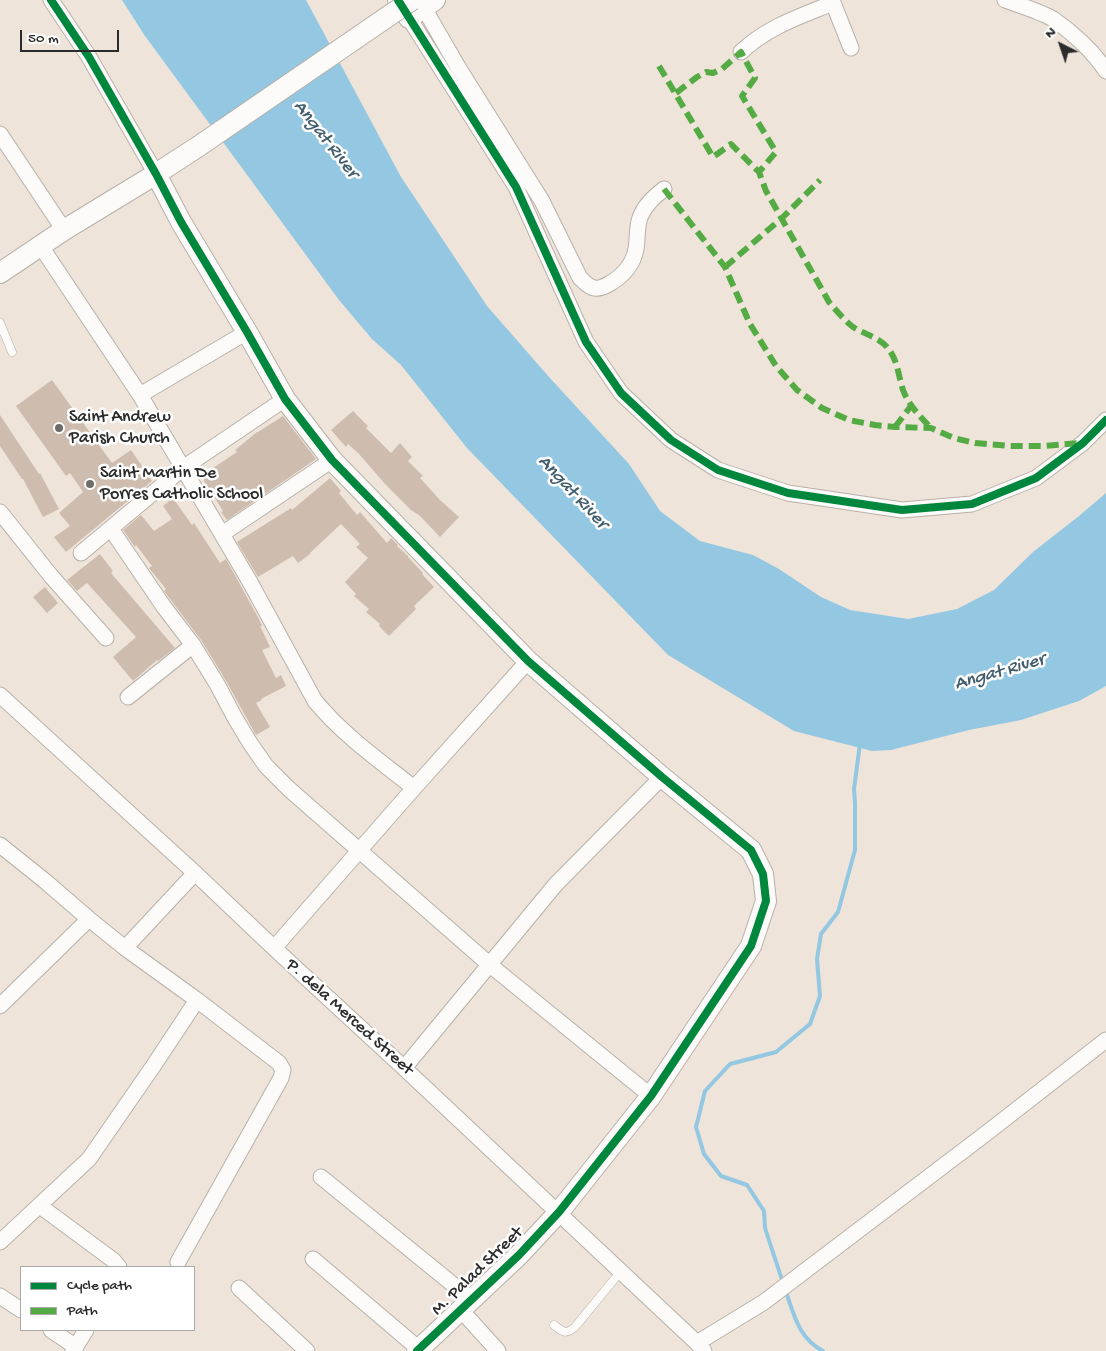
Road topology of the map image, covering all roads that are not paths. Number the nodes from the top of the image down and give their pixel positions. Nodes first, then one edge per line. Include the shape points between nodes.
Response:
1 (51, 0) edge
2 (398, 0) edge
3 (1006, 0) edge
4 (833, 1) edge
5 (420, 6) edge
6 (851, 48) dead end
7 (742, 52) dead end
8 (1106, 71) edge
9 (0, 134) edge
10 (156, 174) junction
11 (664, 189) dead end
12 (64, 230) junction
13 (40, 245) junction
14 (0, 273) edge
15 (0, 323) edge
16 (247, 332) junction
17 (12, 352) dead end
18 (140, 395) junction
19 (285, 400) junction
20 (1106, 420) edge
21 (332, 460) junction
22 (183, 468) junction
23 (0, 512) edge
24 (111, 529) junction
25 (222, 534) junction
26 (81, 552) dead end
27 (106, 638) dead end
28 (192, 644) junction
29 (528, 661) junction
30 (0, 695) edge
31 (128, 697) dead end
32 (662, 777) junction
33 (414, 788) junction
34 (0, 845) edge
35 (360, 850) junction
36 (195, 873) junction
37 (89, 919) junction
38 (124, 948) junction
39 (274, 948) junction
40 (490, 965) junction
41 (197, 1000) junction
42 (0, 1006) edge
43 (1106, 1040) edge
44 (404, 1068) junction
45 (651, 1096) junction
46 (321, 1177) dead end
47 (40, 1206) junction
48 (558, 1212) junction
49 (0, 1242) edge
50 (313, 1259) dead end
51 (178, 1262) dead end
52 (118, 1266) edge
53 (621, 1271) junction
54 (239, 1288) dead end
55 (0, 1296) edge
56 (467, 1305) junction
57 (20, 1309) edge
58 (554, 1325) dead end
59 (52, 1331) edge
60 (85, 1331) edge
61 (700, 1347) edge
62 (75, 1349) edge
63 (418, 1350) edge
64 (307, 1351) edge
65 (498, 1351) edge

1 - 10 street via 89,57
2 - 5 street
3 - 8 street via 1052,18 1080,41
4 - 6 street
4 - 7 street via 770,30
5 - 10 street, bridge
5 - 11 street via 542,201 580,278 590,288 600,289 631,266 641,215 650,201
5 - 20 street via 516,187 586,342 621,393 671,440 718,470 788,494 902,510 972,504 1036,478
9 - 12 street
10 - 12 street
10 - 16 street, M. Palad Street
12 - 13 street
13 - 14 street
13 - 18 street
15 - 17 lane
16 - 18 street
16 - 19 street, M. Palad Street
18 - 22 street
19 - 21 street, M. Palad Street
19 - 22 street
21 - 25 street
21 - 29 street, M. Palad Street
22 - 24 street
22 - 25 street
23 - 27 street
24 - 26 street
24 - 28 street
25 - 33 street via 315,701 341,729
28 - 31 street
28 - 35 street via 266,766
29 - 32 street, M. Palad Street
29 - 33 street
30 - 36 street, P. dela Merced Street
32 - 40 street via 556,884
32 - 45 street, M. Palad Street via 751,850 763,874 766,901 751,946
33 - 35 street
34 - 37 street
35 - 39 street
35 - 40 street
36 - 38 street
36 - 39 street, P. dela Merced Street
37 - 38 street
37 - 42 street
38 - 41 street
39 - 44 street, P. dela Merced Street
40 - 44 street
40 - 45 street
41 - 47 street via 89,1159
41 - 51 street via 279,1063 283,1070
43 - 61 street via 764,1302
44 - 48 street, P. dela Merced Street
45 - 48 street, M. Palad Street
46 - 56 street
47 - 49 street
47 - 52 street
48 - 53 street, P. dela Merced Street
48 - 56 street, M. Palad Street via 520,1255
50 - 63 street
53 - 58 lane via 569,1332
53 - 61 street, P. dela Merced Street
54 - 64 street
55 - 57 street
56 - 63 street, M. Palad Street
56 - 65 street
59 - 62 street
60 - 62 street

